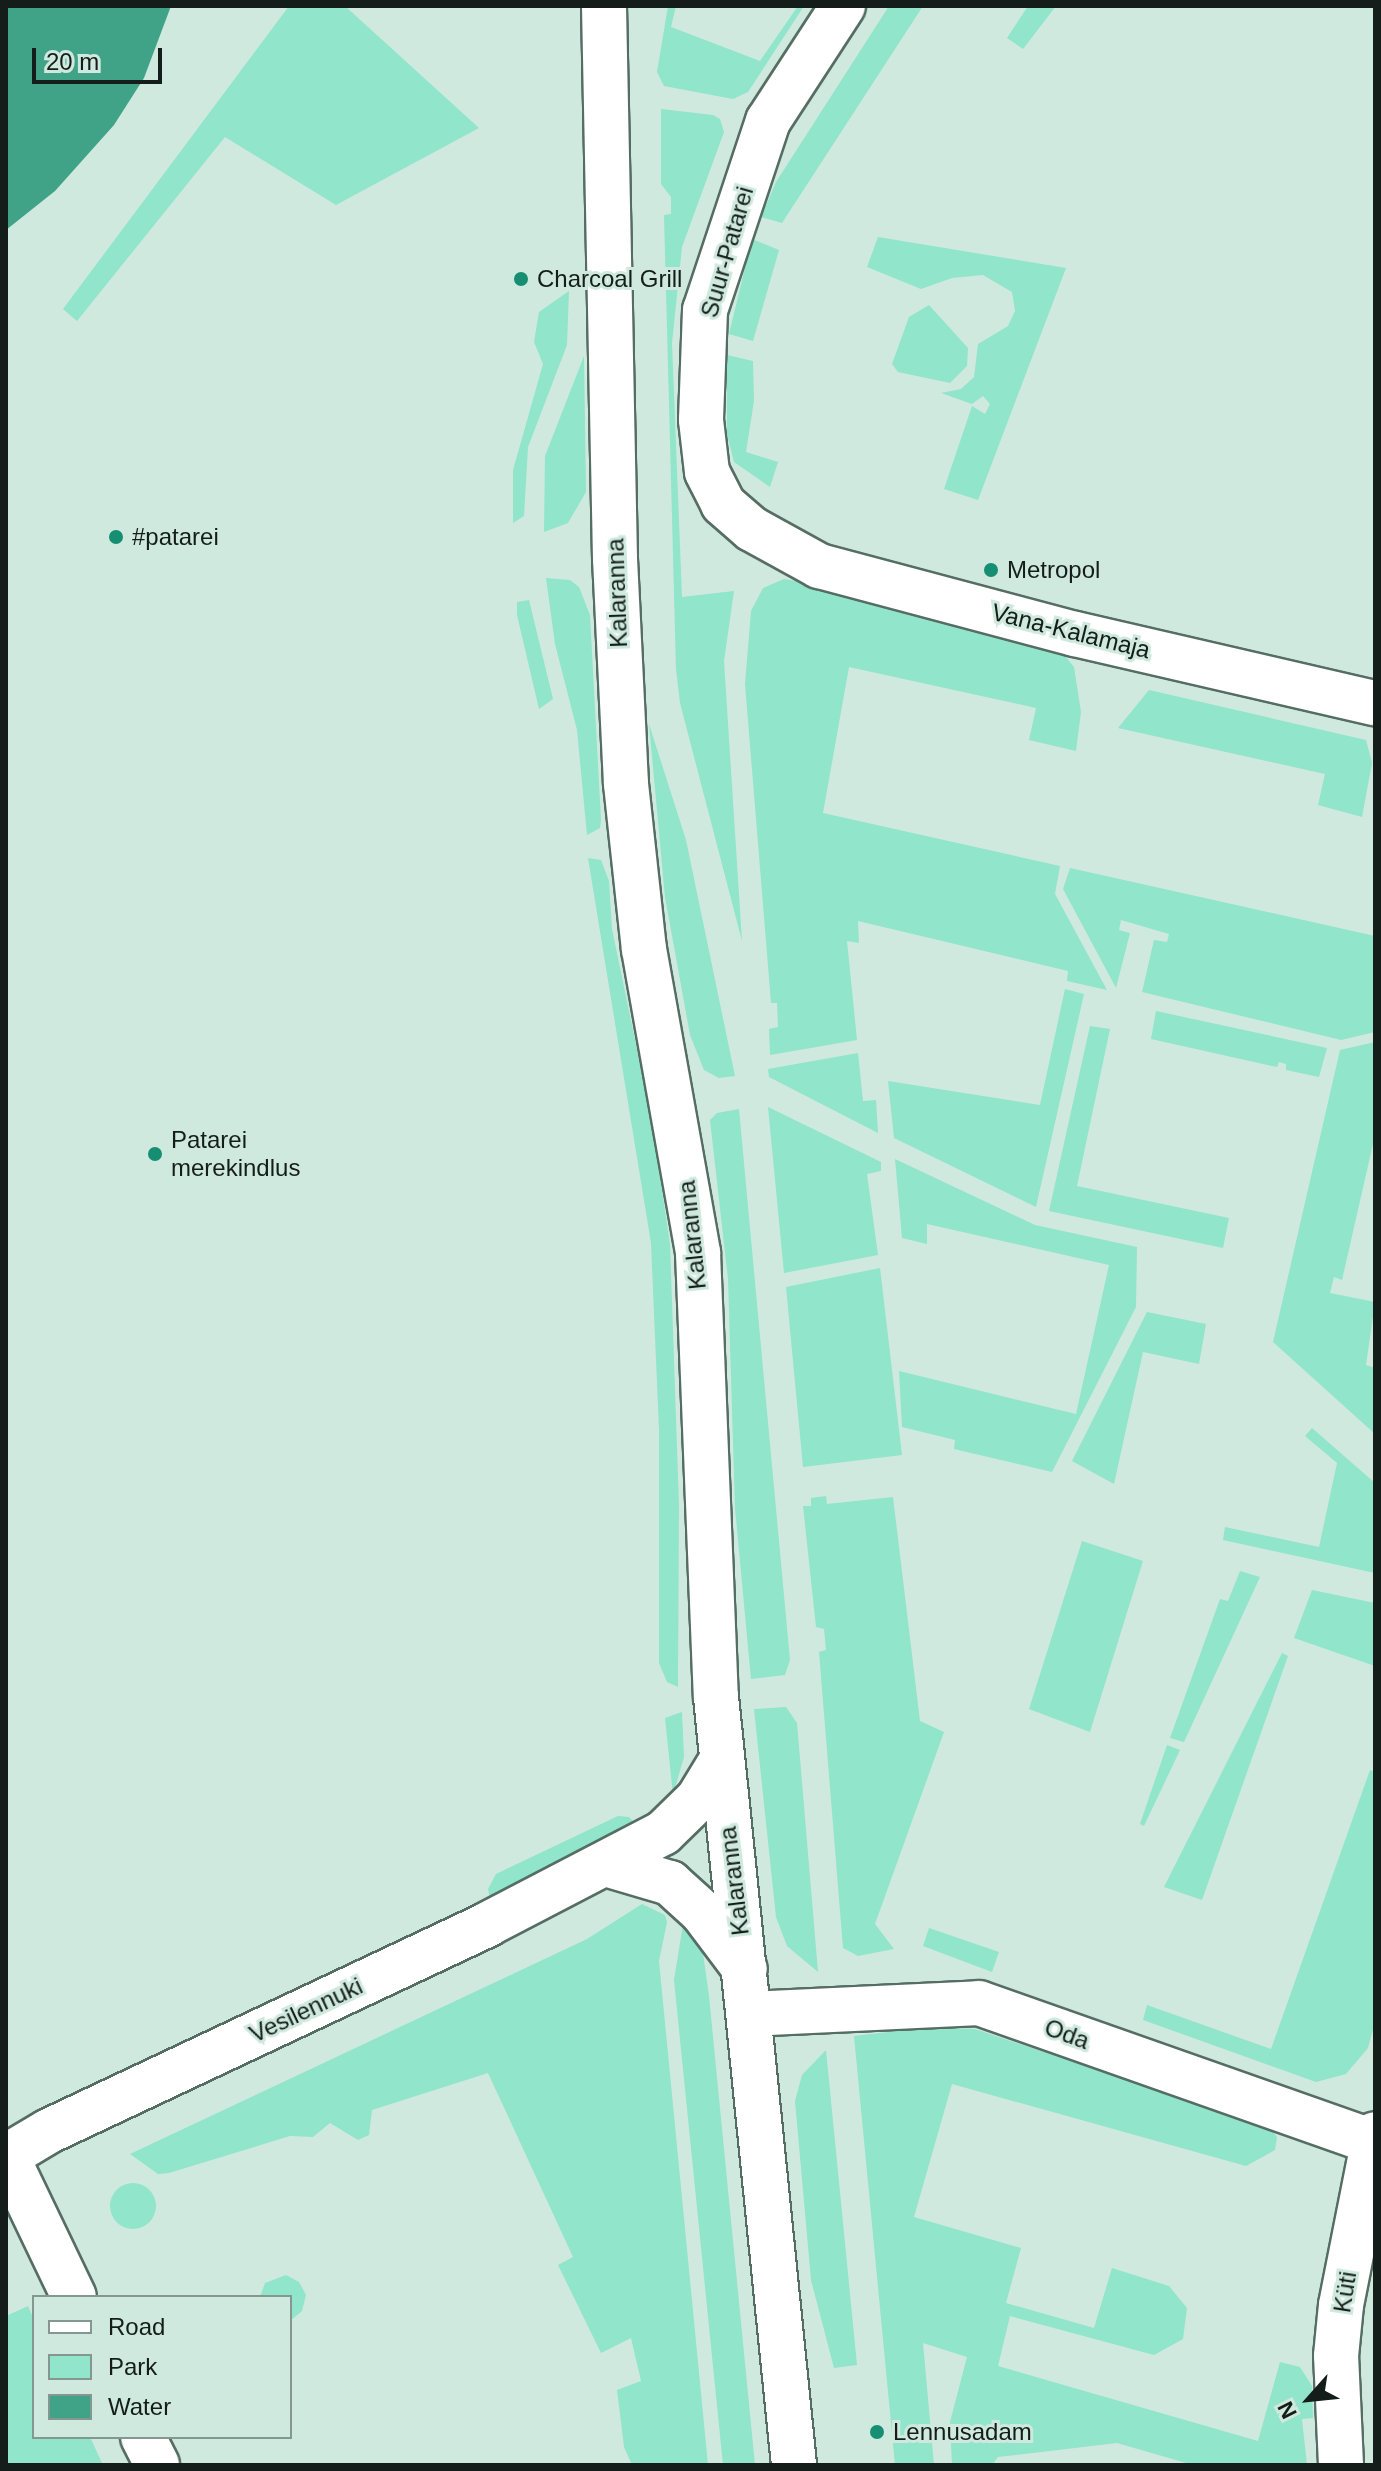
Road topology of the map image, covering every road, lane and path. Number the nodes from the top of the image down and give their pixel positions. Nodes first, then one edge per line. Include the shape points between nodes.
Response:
1 (604, 6) edge
2 (843, 6) edge
3 (773, 541) joint
4 (1374, 696) edge
5 (721, 1761) junction
6 (605, 1864) junction
7 (745, 1969) junction
8 (749, 2014) junction
9 (1374, 2138) edge
10 (6, 2155) edge
11 (73, 2295) edge
12 (1356, 2359) edge
13 (144, 2439) edge
14 (157, 2465) edge
15 (794, 2465) edge
16 (1341, 2465) edge

1 - 5 street, Kalaranna via 615,559 626,784 644,949 698,1253
2 - 3 street, Suur-Patarei via 768,121 705,310 701,420 707,472 723,504
3 - 4 street, Vana-Kalamaja via 819,566 1075,634
5 - 6 street, Vesilennuki via 698,1799 671,1826
5 - 7 street, Kalaranna
6 - 7 street via 670,1883 702,1912
6 - 10 street, Vesilennuki
7 - 8 street, Kalaranna
8 - 9 street, Oda via 979,2003
8 - 15 street, Kalaranna
9 - 12 street, Küti
10 - 11 street, Vesilennuki
12 - 16 street, Küti
13 - 14 street

